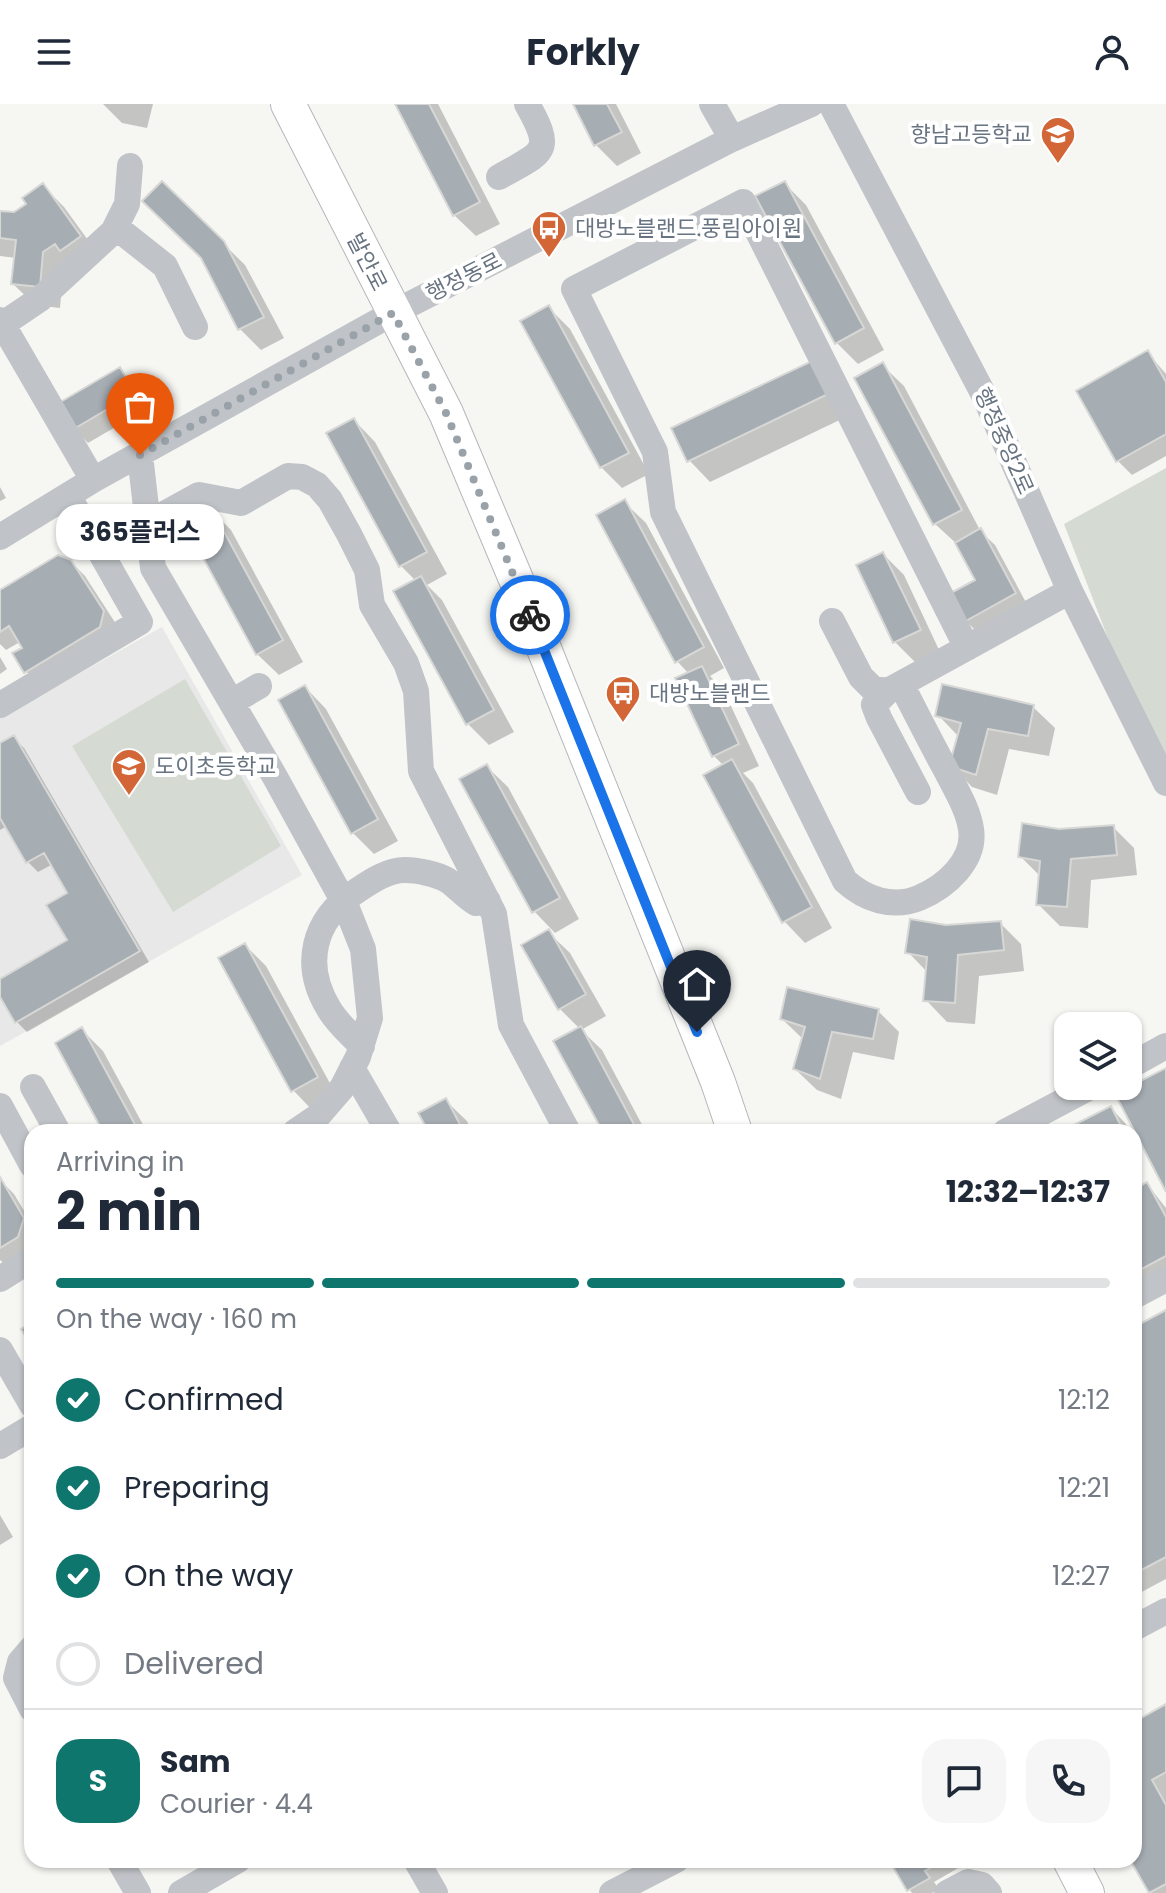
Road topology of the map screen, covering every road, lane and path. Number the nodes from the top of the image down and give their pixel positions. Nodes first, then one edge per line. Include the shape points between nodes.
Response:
1 (288, 104) edge
2 (527, 104) edge
3 (712, 104) edge
4 (811, 104) edge
5 (831, 104) edge
6 (732, 139) junction
7 (130, 166) dead end
8 (499, 177) dead end
9 (114, 230) junction
10 (393, 313) junction
11 (2, 322) edge
12 (195, 327) dead end
13 (140, 455) junction
14 (227, 479) dead end
15 (93, 480) junction
16 (199, 495) junction
17 (69, 497) junction
18 (148, 523) junction
19 (0, 537) edge
20 (1070, 591) junction
21 (832, 621) dead end
22 (967, 648) junction
23 (259, 686) dead end
24 (894, 688) junction
25 (232, 702) junction
26 (0, 705) edge
27 (1166, 783) edge
28 (918, 792) dead end
29 (343, 900) junction
30 (488, 901) junction
31 (1166, 1046) edge
32 (357, 1057) junction
33 (1142, 1059) edge
34 (33, 1087) dead end
35 (1066, 1100) edge
36 (0, 1106) edge
37 (54, 1124) edge
38 (307, 1124) edge
39 (386, 1124) edge
40 (564, 1124) edge
41 (732, 1124) edge
42 (1020, 1124) edge
43 (24, 1150) edge
44 (24, 1264) edge
45 (0, 1279) edge
46 (0, 1350) edge
47 (24, 1391) edge
48 (24, 1432) edge
49 (0, 1446) edge
50 (1166, 1611) edge
51 (1142, 1624) edge
52 (24, 1657) edge
53 (24, 1694) edge
54 (124, 1868) edge
55 (224, 1868) edge
56 (421, 1868) edge
57 (660, 1868) edge
58 (1074, 1868) edge
59 (138, 1893) edge
60 (181, 1893) edge
61 (435, 1893) edge
62 (612, 1893) edge
63 (947, 1893) edge
64 (989, 1893) edge
65 (1087, 1893) edge

1 - 10 main road, 발안로
2 - 8 street via 541,128 543,144 538,155
3 - 6 street
4 - 6 street, 행정동로
5 - 20 street, 행정중앙2로 via 985,397
6 - 10 street, 행정동로
7 - 9 street via 127,204
9 - 11 street via 40,299
9 - 12 street via 165,266
10 - 13 street, 행정동로
10 - 41 main road, 발안로 via 446,413 518,584
11 - 15 street
13 - 15 street, 행정동로
13 - 18 street
14 - 16 street
15 - 17 street, 행정동로
16 - 18 street
16 - 30 street via 241,503 288,476 317,485 330,500 367,570 372,605 416,691 421,771
17 - 19 street, 행정동로
17 - 26 street via 140,622
18 - 25 street via 153,568
20 - 22 street
20 - 27 street, 행정중앙2로
21 - 24 street via 861,677 873,689
22 - 24 street
22 - 24 street via 743,202 574,289 655,452 663,512 845,881 874,901 899,902 915,900 946,882 962,866 972,831 962,801
23 - 25 street
24 - 28 street via 874,705
25 - 29 street
29 - 30 street via 387,873 406,870 446,880 476,903
29 - 32 street via 363,949 368,986 370,1018
29 - 32 street via 318,933 314,963 328,1008
30 - 40 street via 500,942 511,1025
31 - 33 street
32 - 38 street via 342,1088
32 - 39 street
34 - 37 street
35 - 42 street
36 - 43 street
44 - 45 street
46 - 47 street
48 - 49 street
50 - 51 street
52 - 53 street via 16,1678
54 - 59 street
55 - 60 street
56 - 61 street
57 - 62 street
58 - 65 main road
63 - 64 street via 968,1882

